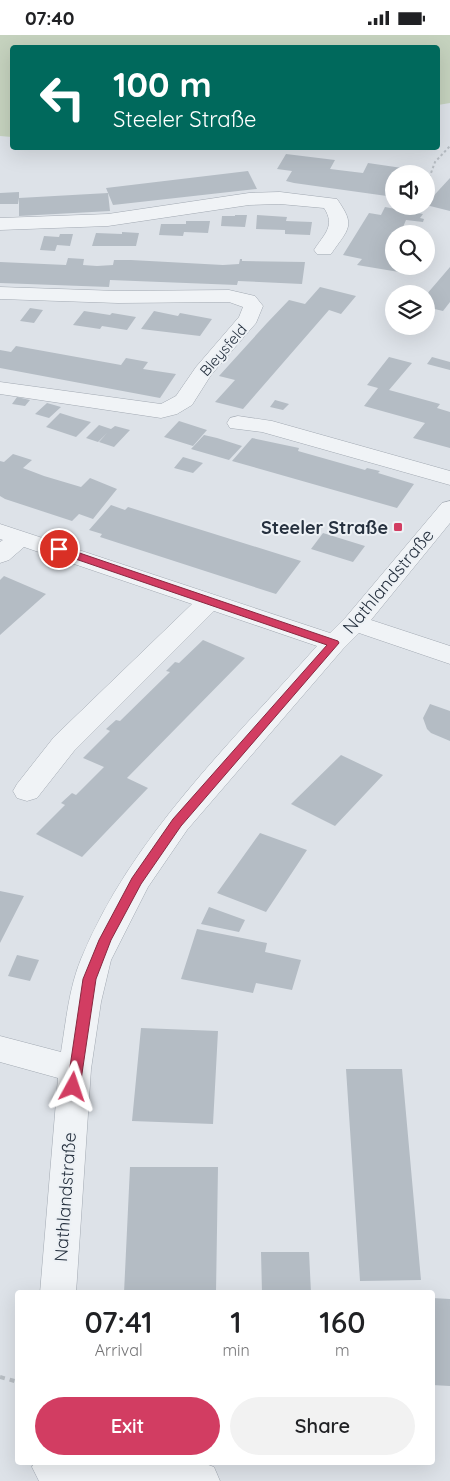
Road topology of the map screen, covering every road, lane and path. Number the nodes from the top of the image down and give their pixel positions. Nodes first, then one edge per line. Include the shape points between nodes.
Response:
1 (450, 146) edge
2 (434, 165) edge
3 (0, 224) edge
4 (324, 250) dead end
5 (0, 293) edge
6 (0, 389) edge
7 (238, 423) dead end
8 (450, 478) edge
9 (450, 508) edge
10 (11, 534) edge
11 (0, 555) edge
12 (210, 601) junction
13 (355, 623) junction
14 (334, 643) junction
15 (450, 655) edge
16 (27, 791) dead end
17 (0, 1049) edge
18 (75, 1069) junction
19 (58, 1290) edge
20 (0, 1377) edge
21 (15, 1381) edge
22 (51, 1470) edge
23 (200, 1481) edge

1 - 2 path
3 - 4 street via 115,219 249,199 296,199 330,203 339,216 340,224
5 - 6 street, Bleysfeld via 229,296 248,300 253,306 249,319 208,365 184,400 169,409 161,411
7 - 8 street via 264,426
9 - 13 street, Nathlandstraße
10 - 11 street
10 - 12 street
12 - 14 street
12 - 16 street via 64,744
13 - 14 street, Nathlandstraße
13 - 15 street
14 - 18 street, Nathlandstraße via 177,823 136,881 96,960 85,1002
17 - 18 street
18 - 19 street, Nathlandstraße
20 - 21 path
22 - 23 street

